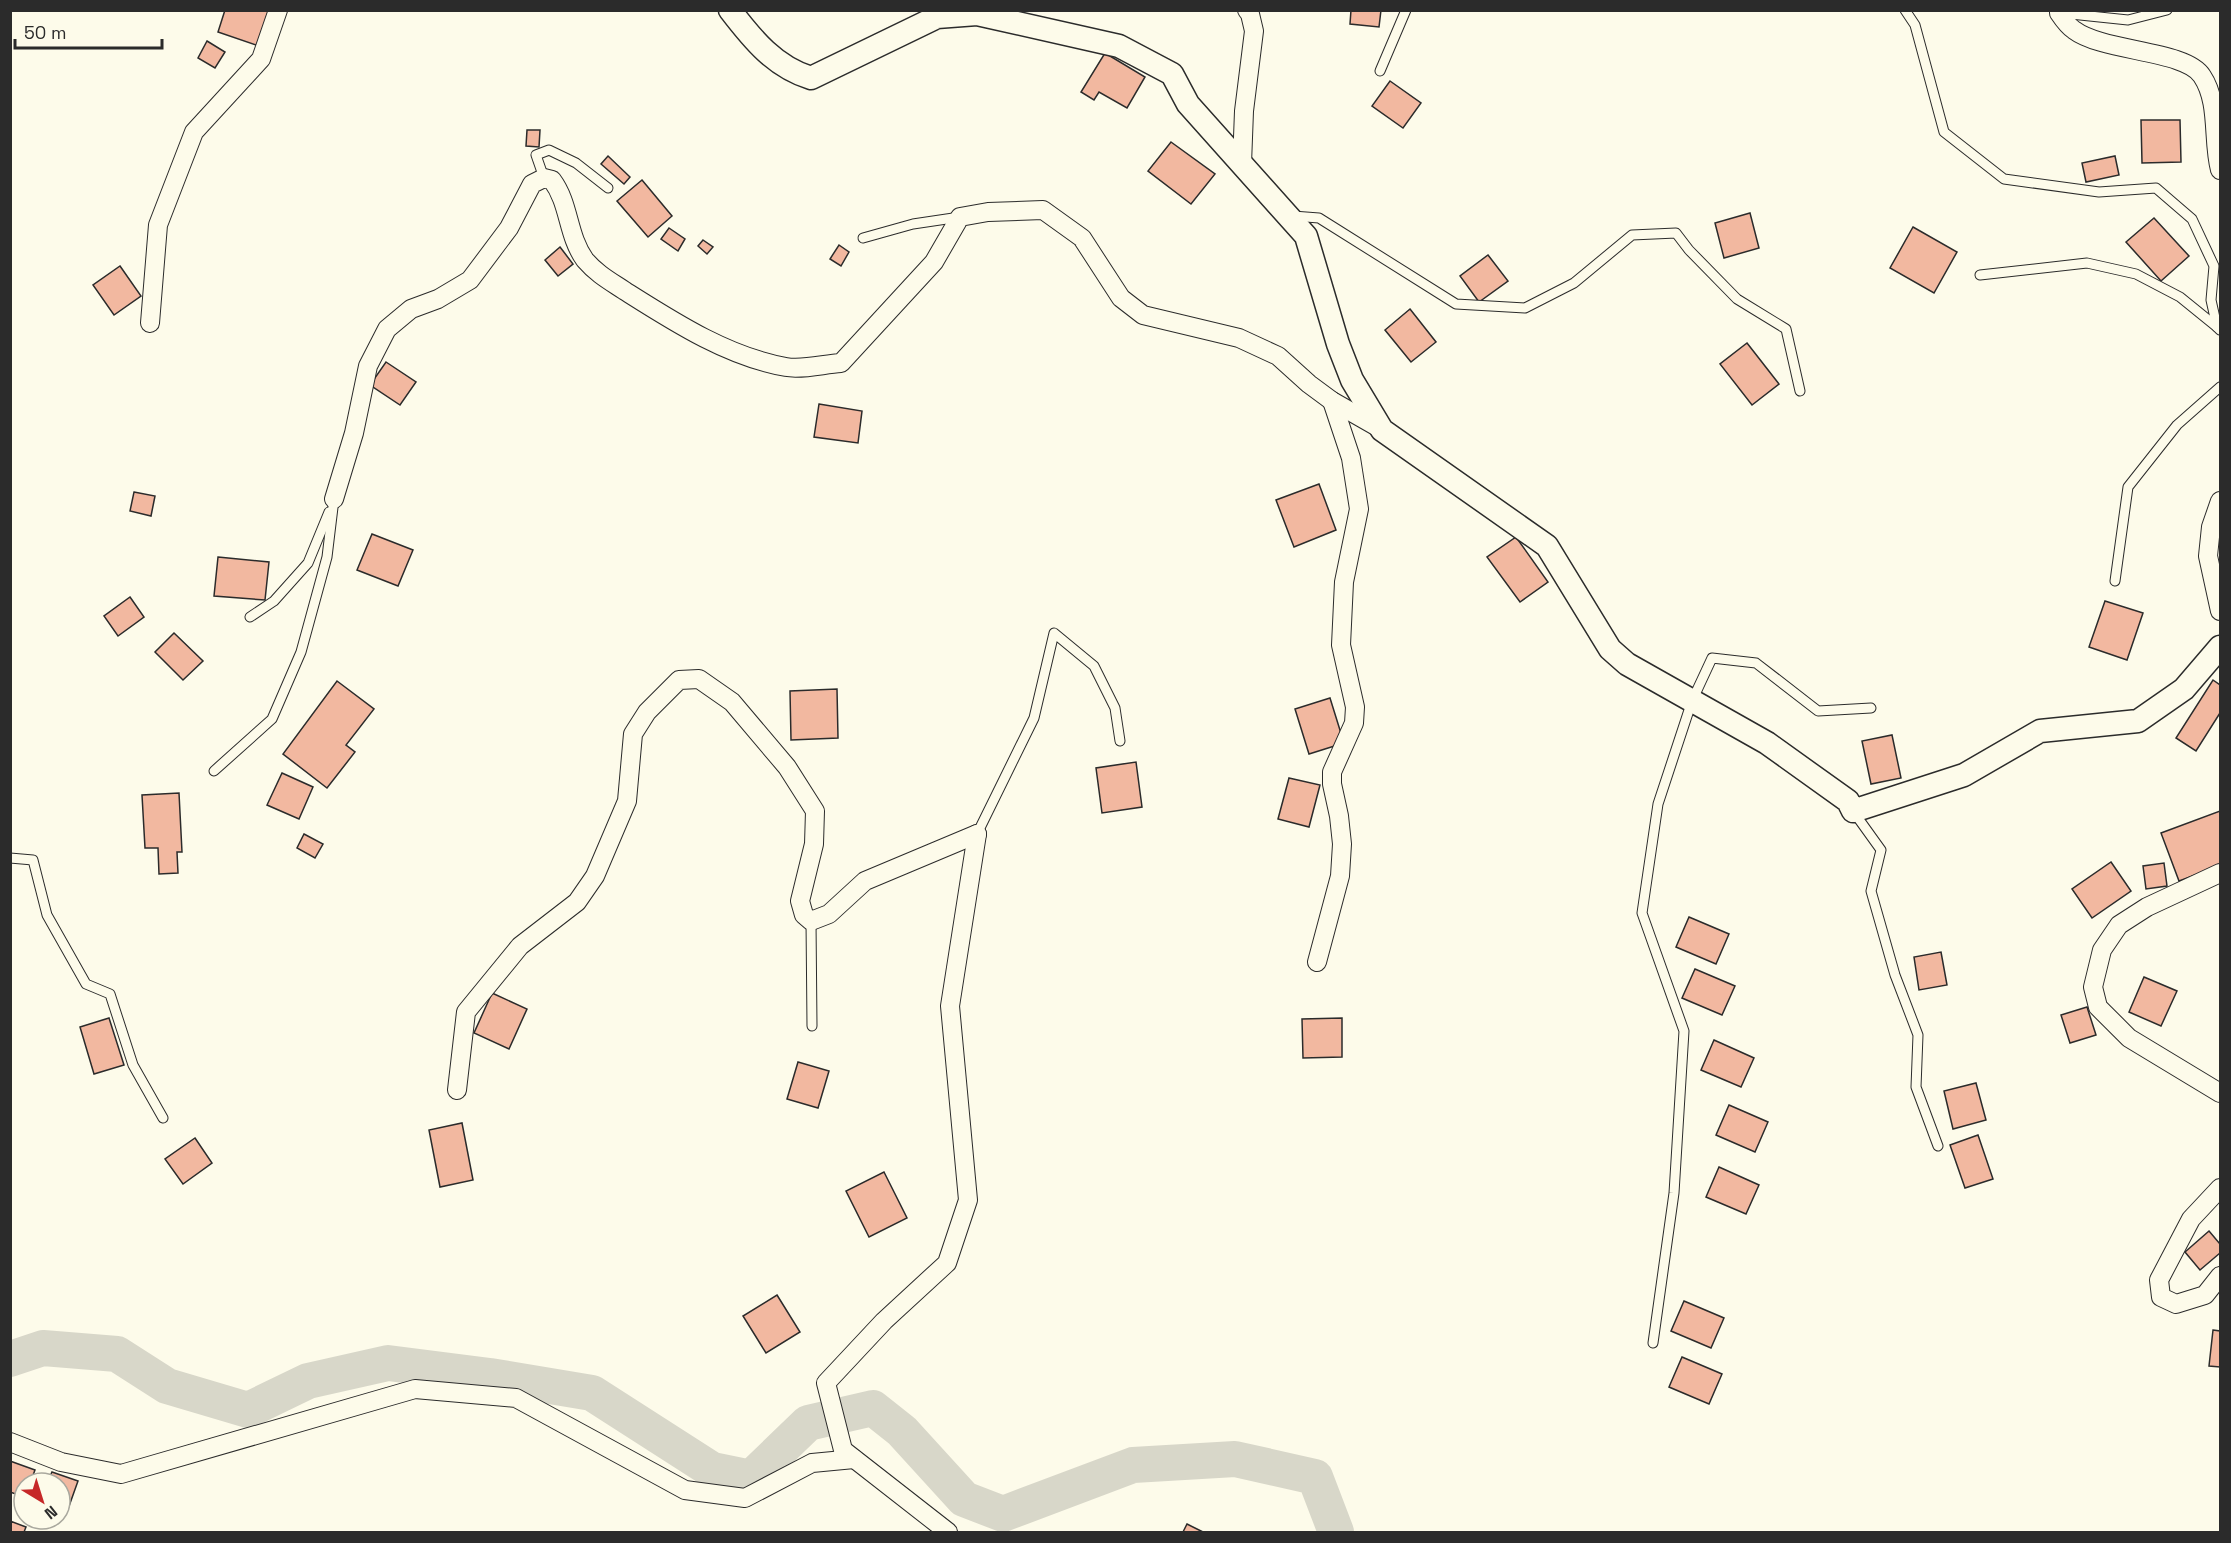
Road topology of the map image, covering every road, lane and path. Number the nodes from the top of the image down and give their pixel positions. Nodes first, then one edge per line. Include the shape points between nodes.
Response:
1 (278, 10) edge
2 (729, 10) edge
3 (1247, 10) edge
4 (1406, 10) edge
5 (1905, 10) edge
6 (2167, 10) edge
7 (976, 12) edge
8 (2059, 12) edge
9 (1380, 71) dead end
10 (2216, 99) edge
11 (1242, 164) junction
12 (2220, 170) edge
13 (544, 178) junction
14 (608, 188) dead end
15 (1288, 215) junction
16 (960, 217) junction
17 (863, 238) dead end
18 (1980, 275) dead end
19 (150, 323) dead end
20 (2219, 329) edge
21 (2220, 387) edge
22 (1800, 391) dead end
23 (1332, 401) junction
24 (1382, 430) junction
25 (334, 499) junction
26 (2220, 501) edge
27 (2115, 581) dead end
28 (2220, 610) edge
29 (250, 617) dead end
30 (2220, 647) edge
31 (1692, 701) junction
32 (1871, 708) dead end
33 (1120, 741) dead end
34 (214, 771) dead end
35 (1853, 812) junction
36 (977, 834) junction
37 (10, 858) edge
38 (2220, 873) edge
39 (811, 921) junction
40 (1317, 962) dead end
41 (812, 1026) dead end
42 (457, 1090) dead end
43 (2220, 1093) edge
44 (163, 1118) dead end
45 (1938, 1146) dead end
46 (2220, 1188) edge
47 (2220, 1276) edge
48 (1653, 1343) dead end
49 (10, 1442) edge
50 (848, 1454) junction
51 (948, 1533) edge

1 - 19 street via 261,59 194,132 158,225
2 - 7 street via 758,45 794,73 811,78 937,17
3 - 11 street via 1254,31
4 - 9 lane
5 - 20 lane via 1915,26 1944,132 2004,178 2099,192 2156,188 2192,219 2214,266 2211,300
6 - 8 lane via 2128,20
7 - 11 street via 1119,46 1172,74 1188,104
8 - 10 street via 2074,31 2101,43 2188,64 2202,74
10 - 12 street
11 - 15 street
13 - 14 lane via 536,155 549,150 576,163
13 - 16 street via 552,180 559,190 567,222 584,258 607,281 701,336 743,356 788,368 841,363 934,262
13 - 25 street via 532,184 509,228 470,280 411,309 387,329 368,366 354,433
15 - 22 lane via 1319,218 1456,304 1525,308 1574,284 1632,235 1676,233 1737,299 1786,329
15 - 24 street via 1306,236 1352,380
16 - 17 lane via 913,224
16 - 23 street via 1043,210 1083,238 1121,298 1143,315 1239,338 1278,356
18 - 20 lane via 2087,263 2136,274 2180,297
21 - 27 lane via 2177,425 2128,488
23 - 24 street
23 - 40 street via 1351,458 1359,509 1344,582 1341,645 1355,707 1354,723 1332,771 1342,844 1340,876
24 - 31 street via 1547,546 1610,649 1627,664
25 - 29 lane via 308,563 274,601
25 - 34 lane via 327,557 301,652 272,719
26 - 28 street via 2211,527 2208,556
30 - 35 street via 2184,689 2138,721 2040,731 1964,775
31 - 32 lane via 1712,658 1756,663 1818,711
31 - 35 street via 1767,743 1848,801
31 - 48 lane via 1658,804 1642,913 1684,1031 1674,1192
33 - 36 lane via 1115,708 1094,666 1054,633 1034,718
35 - 45 lane via 1881,850 1871,891 1894,975 1918,1035 1916,1087
36 - 39 street via 865,881 829,914
36 - 50 street via 950,1006 968,1200 946,1263 826,1383
37 - 44 lane via 33,860 47,915 86,984 110,993 133,1065
38 - 43 street via 2147,907 2119,925 2102,950 2093,987 2098,1007 2128,1038
39 - 41 lane
39 - 42 street via 804,915 801,901 814,844 815,811 787,767 732,702 699,679 679,680 647,712 633,734 627,801 595,876 577,902 520,946 466,1012
46 - 47 street via 2191,1219 2159,1280 2161,1297 2176,1304 2205,1295
49 - 50 street via 62,1462 121,1474 415,1389 516,1398 685,1490 745,1498 812,1463
50 - 51 street

